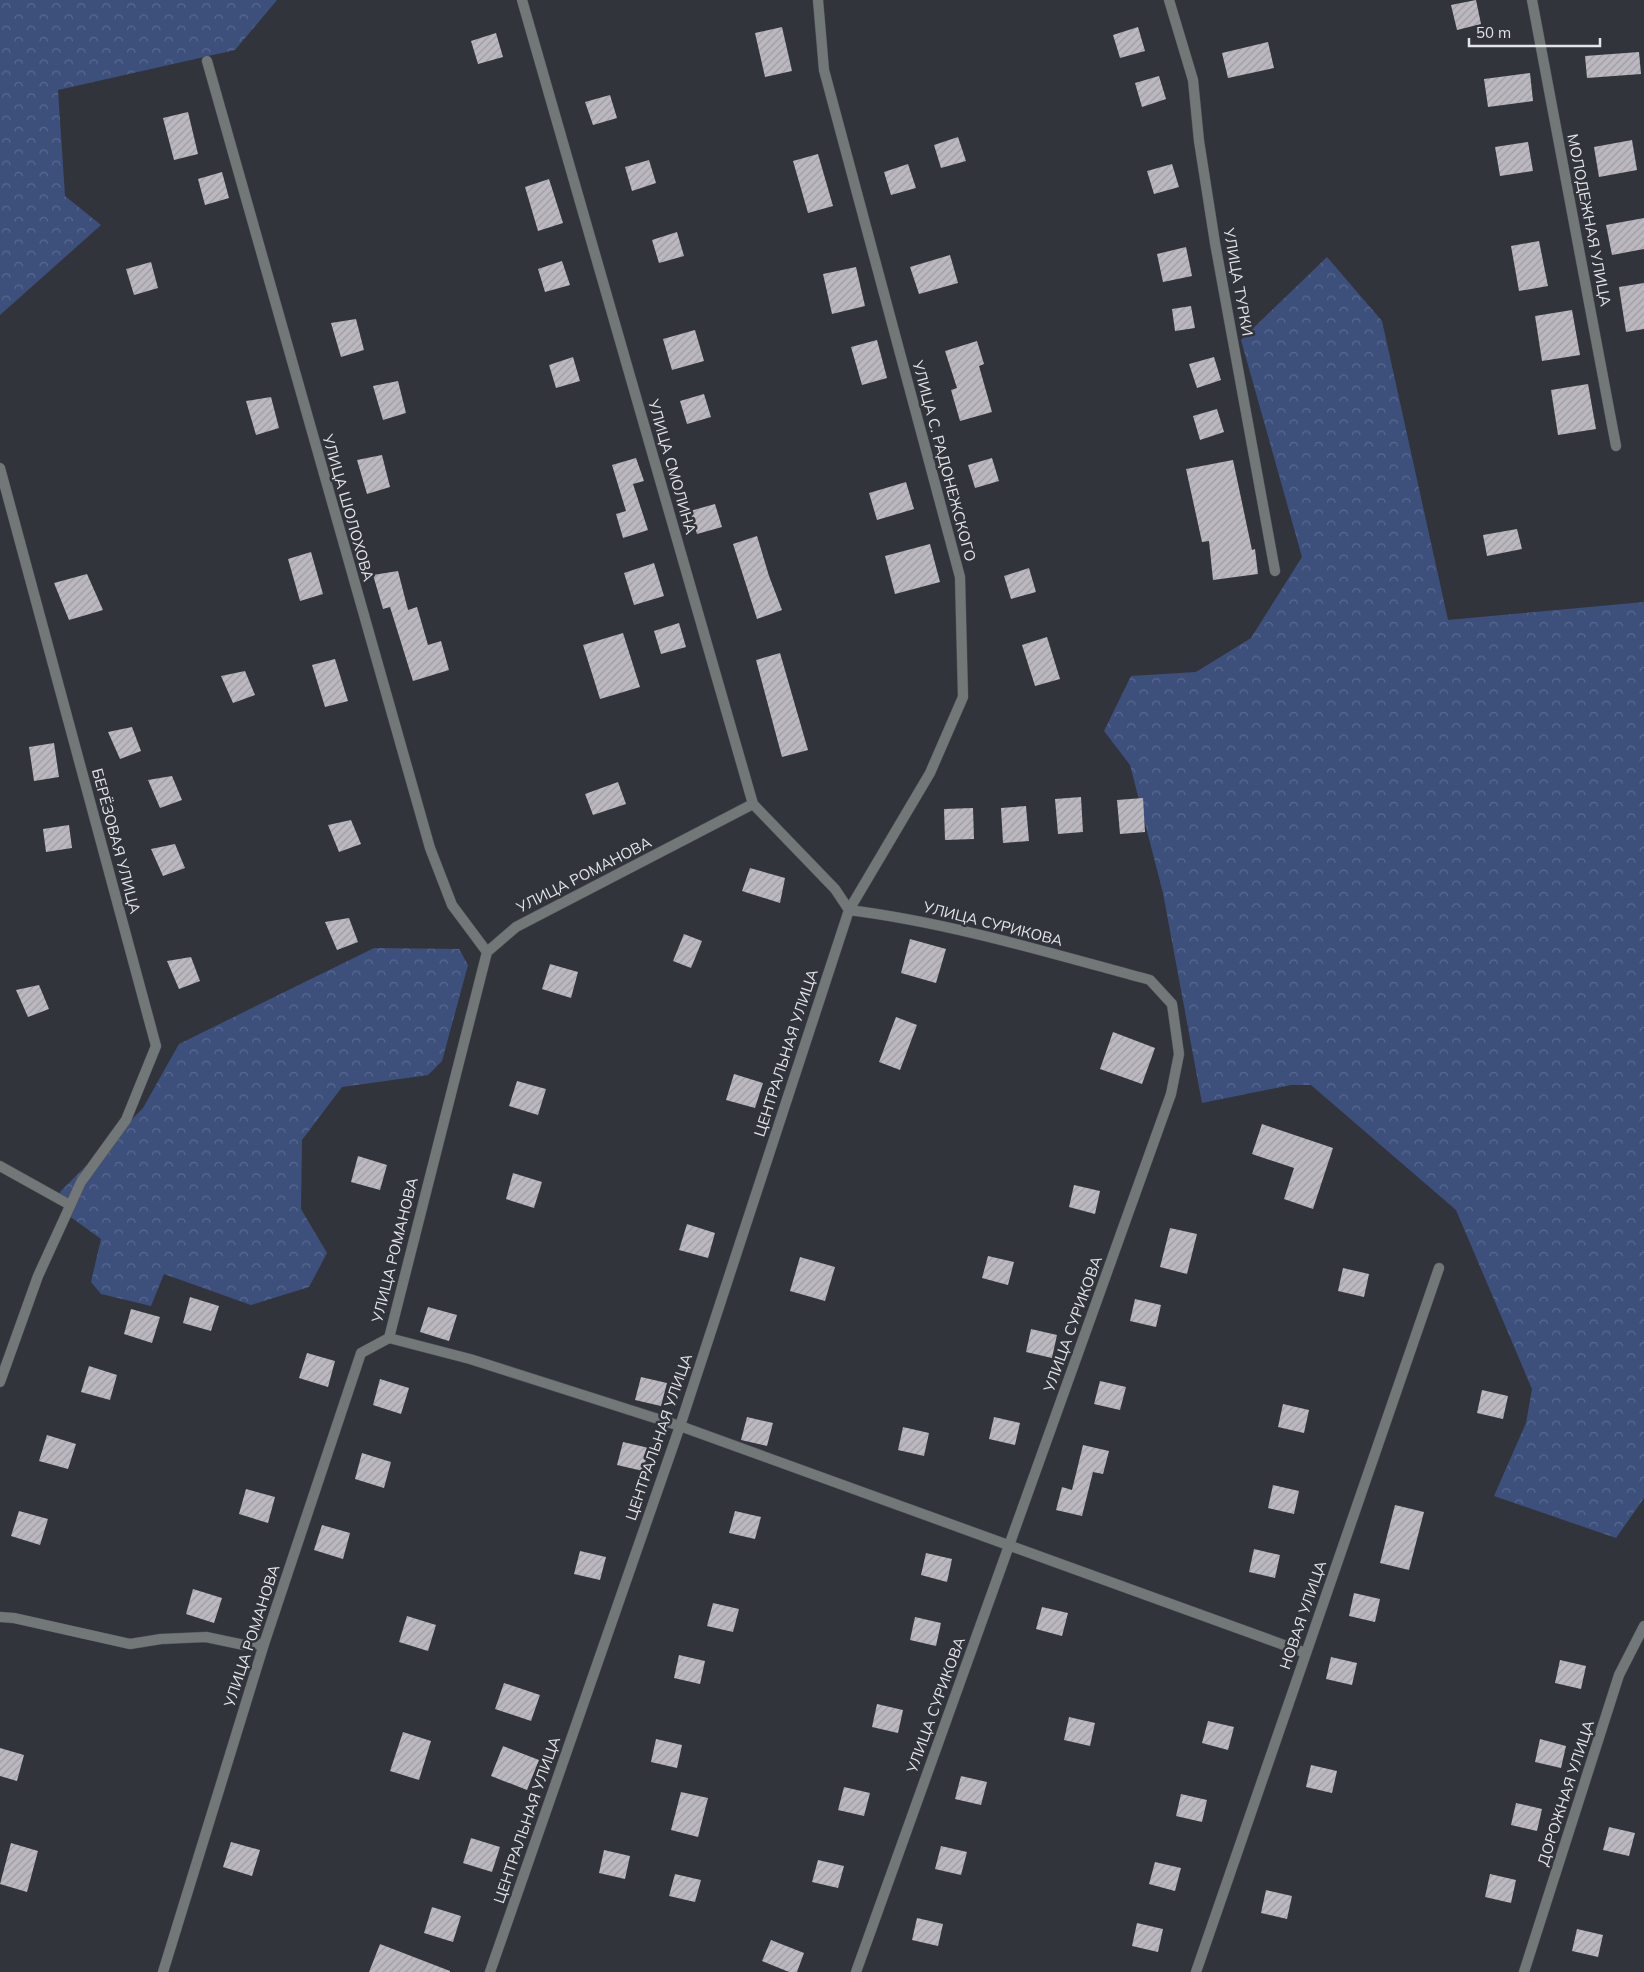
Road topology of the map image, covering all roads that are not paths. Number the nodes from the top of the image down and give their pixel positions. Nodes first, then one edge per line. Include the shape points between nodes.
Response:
1 (522, 0) edge
2 (818, 0) edge
3 (1169, 0) edge
4 (1532, 0) edge
5 (207, 60) dead end
6 (1616, 446) dead end
7 (0, 468) edge
8 (1275, 571) dead end
9 (753, 804) junction
10 (849, 910) junction
11 (487, 952) junction
12 (0, 1166) edge
13 (70, 1205) junction
14 (1439, 1268) dead end
15 (388, 1338) junction
16 (0, 1382) edge
17 (680, 1426) junction
18 (1009, 1546) junction
19 (0, 1617) edge
20 (1644, 1626) edge
21 (264, 1644) junction
22 (1306, 1653) junction
23 (163, 1972) edge
24 (490, 1972) edge
25 (856, 1972) edge
26 (1196, 1972) edge
27 (1524, 1972) edge

1 - 9 street, УЛИЦА СМОЛИНА
2 - 10 street, УЛИЦА С. РАДОНЕЖСКОГО via 824,70 960,577 963,697 930,772
3 - 8 street, УЛИЦА ТУРКИ via 1193,80 1199,141 1216,243
4 - 6 street, МОЛОДЕЖНАЯ УЛИЦА
5 - 11 street, УЛИЦА ШОЛОХОВА via 430,848 452,905
7 - 13 street, БЕРЁЗОВАЯ УЛИЦА via 156,1046 126,1120 81,1182
9 - 10 street, УЛИЦА СМОЛИНА via 835,889
9 - 11 street, УЛИЦА РОМАНОВА via 516,927
10 - 17 street, ЦЕНТРАЛЬНАЯ УЛИЦА
10 - 18 street, УЛИЦА СУРИКОВА via 942,925 1150,980 1172,1004 1179,1054 1171,1094
11 - 15 street, УЛИЦА РОМАНОВА
12 - 13 street
13 - 16 street, БЕРЁЗОВАЯ УЛИЦА via 38,1276
14 - 22 street, НОВАЯ УЛИЦА
15 - 17 street via 470,1359
15 - 21 street, УЛИЦА РОМАНОВА via 361,1354
17 - 18 street
17 - 24 street, ЦЕНТРАЛЬНАЯ УЛИЦА
18 - 22 street
18 - 25 street, УЛИЦА СУРИКОВА
19 - 21 street via 130,1644 206,1637 244,1645
20 - 27 street, ДОРОЖНАЯ УЛИЦА via 1619,1675
21 - 23 street, УЛИЦА РОМАНОВА
22 - 26 street, НОВАЯ УЛИЦА

